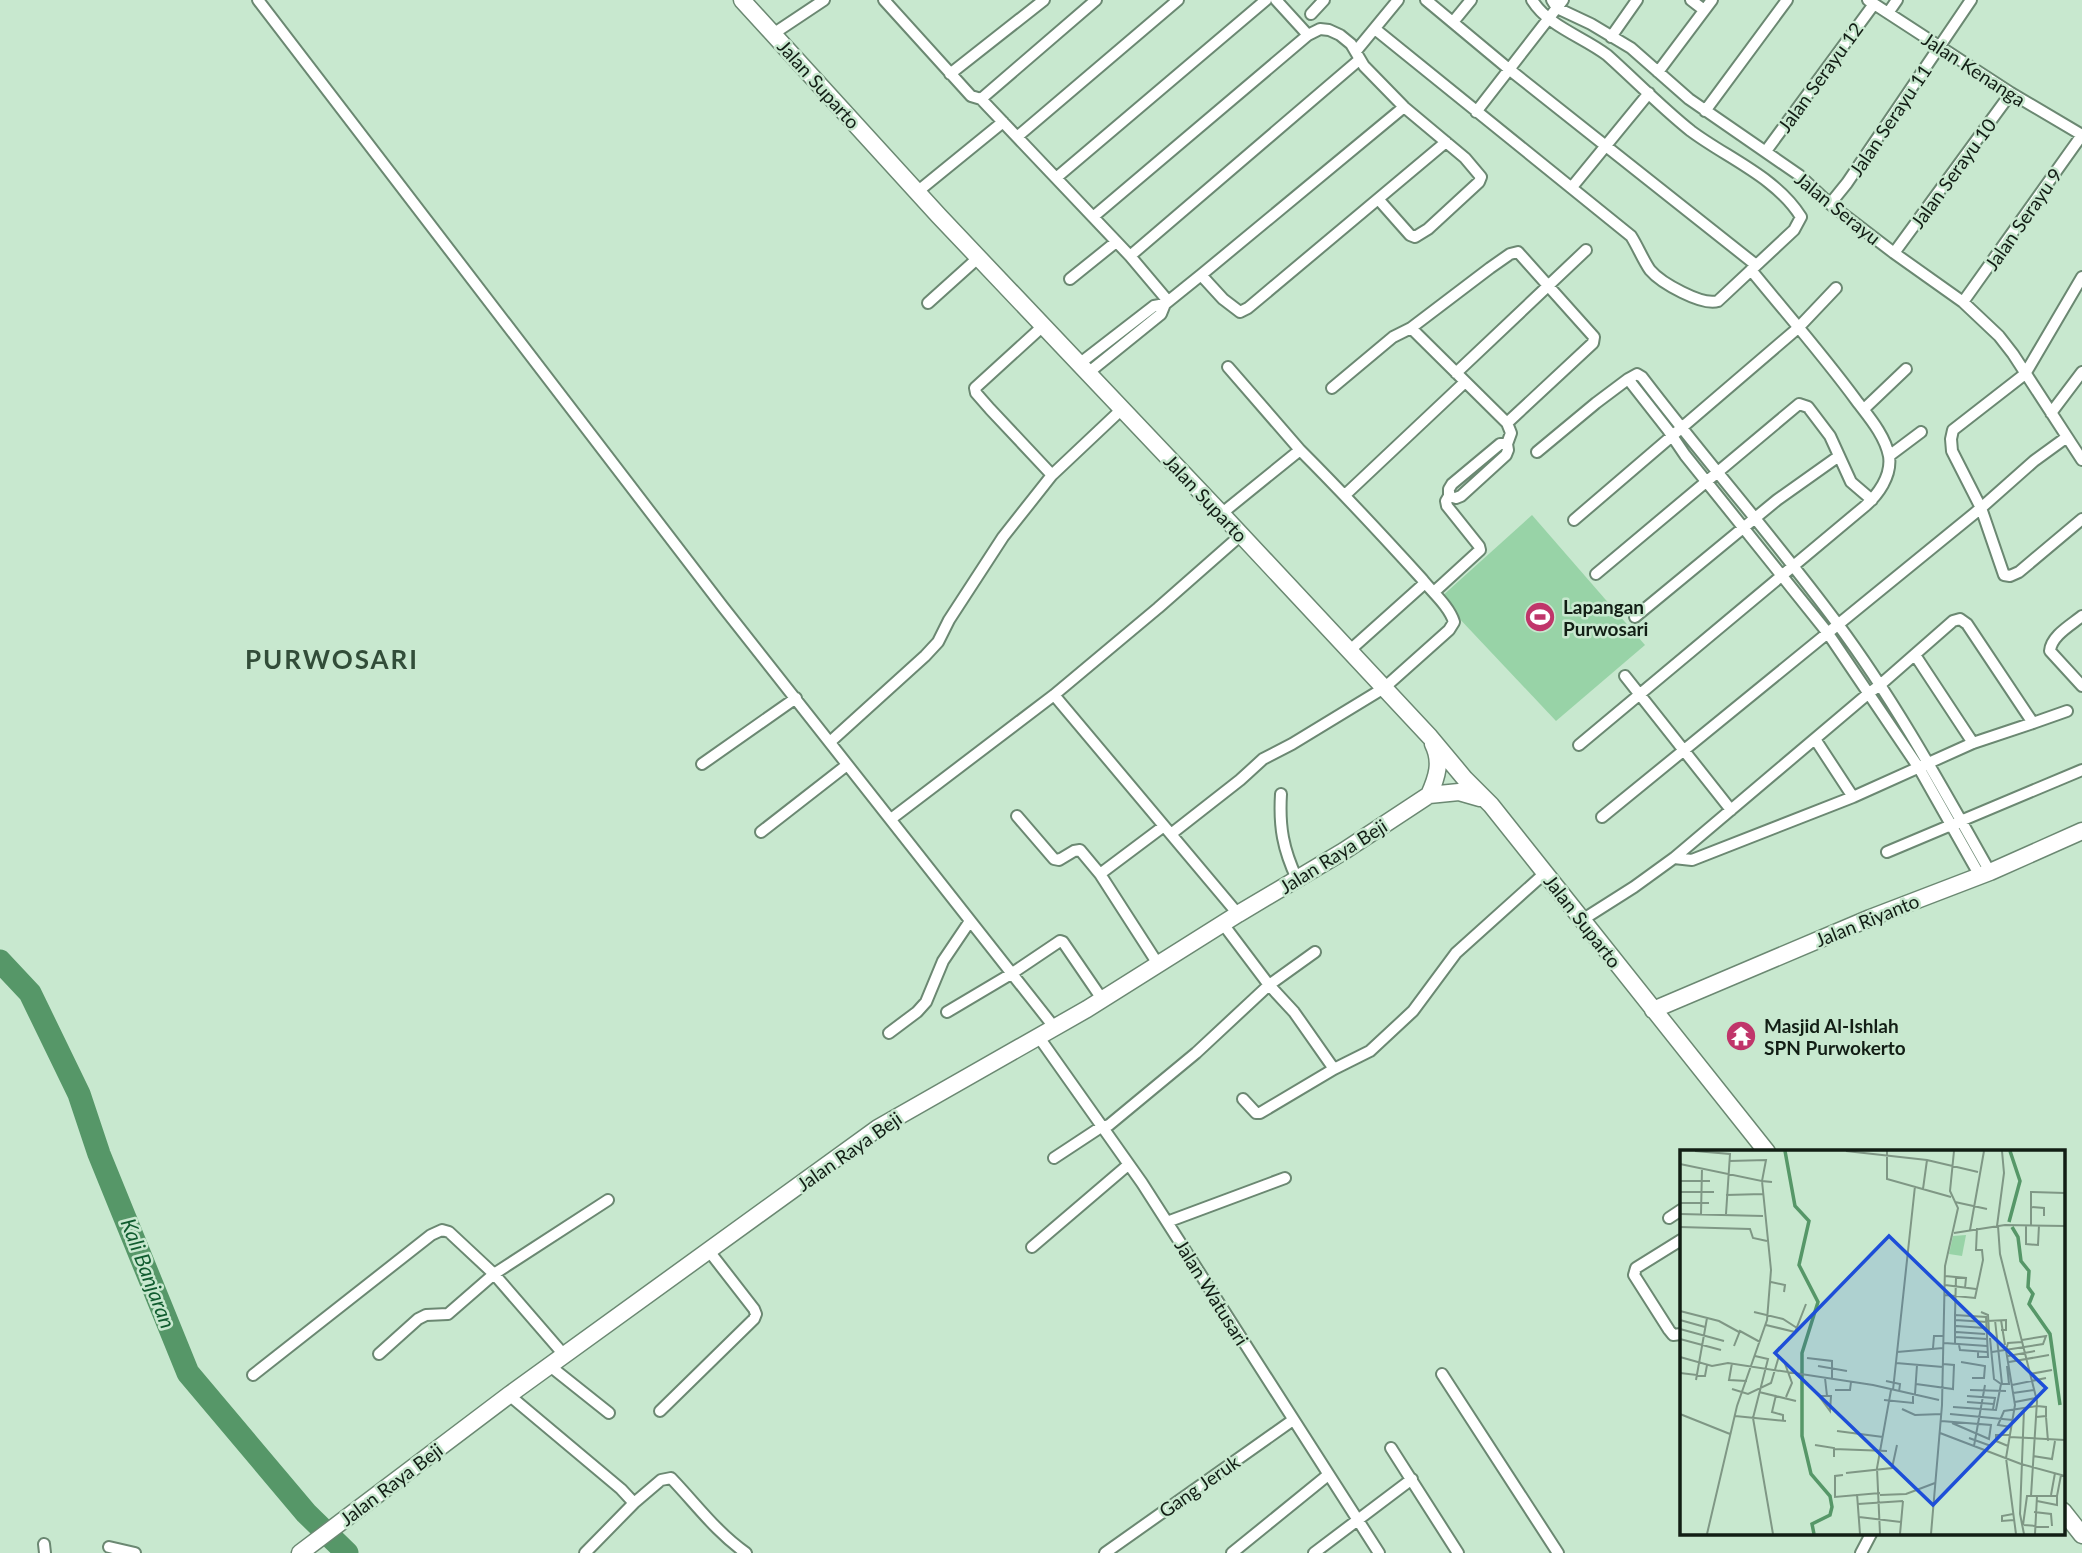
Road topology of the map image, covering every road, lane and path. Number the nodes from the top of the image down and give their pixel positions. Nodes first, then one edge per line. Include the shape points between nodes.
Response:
1 (258, 0) edge
2 (742, 0) edge
3 (824, 0) edge
4 (884, 0) edge
5 (1044, 0) edge
6 (1096, 0) edge
7 (1178, 0) edge
8 (1266, 0) edge
9 (1276, 0) edge
10 (1324, 0) edge
11 (1398, 0) edge
12 (1426, 0) edge
13 (1471, 0) edge
14 (1532, 0) edge
15 (1637, 0) edge
16 (1691, 0) edge
17 (1712, 0) edge
18 (1787, 0) edge
19 (1897, 0) edge
20 (1971, 0) edge
21 (1871, 2) edge
22 (1557, 3) edge
23 (1704, 10) junction
24 (1888, 13) junction
25 (1311, 14) dead end
26 (1548, 20) junction
27 (1453, 22) junction
28 (1375, 29) junction
29 (774, 34) junction
30 (1308, 35) junction
31 (1611, 37) junction
32 (1940, 47) junction
33 (1357, 56) junction
34 (1510, 69) junction
35 (1658, 72) junction
36 (950, 74) junction
37 (1649, 93) junction
38 (2011, 93) junction
39 (981, 99) junction
40 (1404, 107) junction
41 (1705, 111) junction
42 (1476, 112) junction
43 (1003, 122) junction
44 (2082, 135) edge
45 (1017, 137) junction
46 (1446, 142) junction
47 (1605, 146) junction
48 (1766, 151) junction
49 (1056, 178) junction
50 (1572, 187) junction
51 (917, 192) junction
52 (1379, 200) junction
53 (1830, 204) junction
54 (1093, 217) junction
55 (1116, 242) junction
56 (1586, 250) dead end
57 (1894, 253) junction
58 (1130, 256) junction
59 (978, 258) junction
60 (1753, 268) junction
61 (1201, 275) junction
62 (1070, 279) dead end
63 (1549, 286) junction
64 (2080, 287) edge
65 (1836, 288) dead end
66 (1167, 302) junction
67 (1964, 302) junction
68 (928, 303) dead end
69 (1043, 326) junction
70 (1411, 328) junction
71 (1798, 328) junction
72 (1228, 367) dead end
73 (1084, 368) junction
74 (1906, 369) dead end
75 (2082, 372) edge
76 (1456, 373) junction
77 (2025, 374) junction
78 (1465, 382) junction
79 (1332, 388) dead end
80 (1122, 409) junction
81 (1864, 410) junction
82 (2051, 413) junction
83 (1507, 423) junction
84 (1921, 432) dead end
85 (1677, 433) junction
86 (2067, 437) junction
87 (1300, 450) junction
88 (1537, 452) dead end
89 (1839, 456) junction
90 (1889, 456) junction
91 (2082, 460) edge
92 (1716, 473) junction
93 (1052, 475) junction
94 (1706, 481) junction
95 (1345, 495) junction
96 (1872, 500) junction
97 (1981, 508) junction
98 (1221, 514) junction
99 (2082, 519) edge
100 (1574, 520) dead end
101 (1755, 520) junction
102 (1745, 528) junction
103 (1241, 535) junction
104 (1794, 567) junction
105 (1596, 574) dead end
106 (1783, 575) junction
107 (1425, 583) junction
108 (1434, 592) junction
109 (1635, 617) dead end
110 (2079, 620) edge
111 (1838, 624) junction
112 (1827, 632) junction
113 (1349, 651) junction
114 (1915, 655) junction
115 (1625, 676) dead end
116 (1880, 685) junction
117 (2082, 686) edge
118 (1384, 688) junction
119 (1869, 693) junction
120 (1054, 695) junction
121 (1639, 695) junction
122 (796, 698) junction
123 (2067, 711) dead end
124 (2033, 723) junction
125 (1430, 737) junction
126 (1815, 739) junction
127 (830, 742) junction
128 (1973, 744) junction
129 (1578, 745) dead end
130 (1684, 750) junction
131 (702, 764) dead end
132 (847, 765) junction
133 (1924, 765) junction
134 (2082, 770) edge
135 (1281, 794) dead end
136 (1429, 795) junction
137 (1853, 797) junction
138 (1491, 805) junction
139 (1731, 810) junction
140 (1017, 816) dead end
141 (1602, 817) dead end
142 (891, 819) junction
143 (1956, 823) junction
144 (1168, 830) junction
145 (2082, 831) edge
146 (761, 832) dead end
147 (1887, 852) dead end
148 (1674, 858) junction
149 (1545, 873) junction
150 (1100, 874) junction
151 (1985, 874) junction
152 (1297, 879) junction
153 (1238, 914) junction
154 (1582, 920) junction
155 (970, 922) junction
156 (1223, 924) junction
157 (1315, 952) dead end
158 (1158, 964) junction
159 (1011, 974) junction
160 (1269, 985) junction
161 (1102, 999) junction
162 (1653, 1010) junction
163 (947, 1012) dead end
164 (1054, 1027) junction
165 (889, 1033) dead end
166 (1038, 1037) junction
167 (1334, 1069) junction
168 (1243, 1099) dead end
169 (1104, 1127) junction
170 (1765, 1150) edge
171 (1054, 1158) dead end
172 (1128, 1165) junction
173 (1285, 1178) dead end
174 (608, 1200) dead end
175 (1680, 1211) edge
176 (1669, 1218) dead end
177 (1167, 1222) junction
178 (1680, 1241) edge
179 (1032, 1247) dead end
180 (709, 1251) junction
181 (494, 1274) junction
182 (1680, 1334) edge
183 (380, 1354) dead end
184 (565, 1356) junction
185 (550, 1366) junction
186 (1442, 1374) dead end
187 (253, 1375) dead end
188 (509, 1395) junction
189 (660, 1411) dead end
190 (609, 1413) dead end
191 (1293, 1420) junction
192 (1391, 1448) dead end
193 (1328, 1475) junction
194 (1412, 1479) junction
195 (634, 1503) junction
196 (2064, 1512) edge
197 (1357, 1519) junction
198 (2082, 1535) edge
199 (1870, 1536) edge
200 (109, 1547) dead end
201 (135, 1553) edge
202 (300, 1553) edge
203 (585, 1553) edge
204 (747, 1553) edge
205 (1105, 1553) edge
206 (1232, 1553) edge
207 (1314, 1553) edge
208 (1379, 1553) edge
209 (1458, 1553) edge
210 (1559, 1553) edge
211 (1861, 1553) edge

1 - 122 street
2 - 29 street, Jalan Suparto
3 - 29 street
4 - 36 street
5 - 36 street
6 - 39 street
7 - 45 street
8 - 49 street
9 - 30 street
10 - 25 street
11 - 28 street
12 - 27 street
13 - 27 street
14 - 26 street
15 - 31 street
16 - 23 street
17 - 23 street
18 - 41 street
19 - 24 street
20 - 32 street, Jalan Serayu 11
21 - 24 street, Jalan Kenanga
21 - 48 street, Jalan Serayu 12
22 - 26 street
22 - 31 street, Jalan Serayu
23 - 35 street
24 - 32 street, Jalan Kenanga
26 - 34 street
26 - 37 street via 1593,44
27 - 34 street
28 - 33 street
28 - 42 street
29 - 51 street, Jalan Suparto
30 - 33 street via 1329,30 1351,44
30 - 54 street
31 - 35 street, Jalan Serayu
32 - 38 street, Jalan Kenanga
32 - 53 street, Jalan Serayu 11
33 - 40 street
33 - 58 street
34 - 42 street
34 - 47 street
35 - 41 street, Jalan Serayu
36 - 39 street via 971,96
37 - 47 street
37 - 60 street via 1693,132 1751,169 1801,216 1794,230
38 - 44 street, Jalan Kenanga
38 - 57 street, Jalan Serayu 10
39 - 43 street
40 - 46 street
40 - 61 street
41 - 48 street, Jalan Serayu
42 - 50 street
43 - 45 street
43 - 51 street
44 - 67 street, Jalan Serayu 9
45 - 49 street
46 - 52 street
46 - 52 street via 1465,158 1479,182 1428,229 1410,235
47 - 50 street
47 - 60 street
48 - 53 street, Jalan Serayu
49 - 54 street
50 - 60 street via 1631,236 1651,270 1690,295 1718,301
51 - 59 street, Jalan Suparto
52 - 61 street via 1240,312
53 - 57 street, Jalan Serayu
54 - 55 street
55 - 58 street
55 - 62 street
56 - 63 street
57 - 67 street, Jalan Serayu
58 - 66 street
59 - 68 street
59 - 69 street, Jalan Suparto
60 - 71 street
61 - 66 street
63 - 70 street via 1521,254 1514,253
63 - 76 street
63 - 83 street via 1594,337 1593,342
64 - 77 street
65 - 71 street
66 - 73 street via 1154,306
67 - 77 street, Jalan Serayu via 1998,336
69 - 73 street, Jalan Suparto
69 - 93 street via 975,388
70 - 76 street
70 - 79 street via 1393,337
71 - 81 street
71 - 85 street
72 - 87 street
73 - 80 street, Jalan Suparto
74 - 81 street
75 - 82 street
76 - 78 street
77 - 82 street, Jalan Serayu
77 - 97 street via 1953,430 1952,451
78 - 83 street
78 - 95 street
80 - 93 street
80 - 98 street, Jalan Suparto
81 - 90 street
82 - 86 street, Jalan Serayu
83 - 108 street via 1511,433 1507,444 1495,447 1449,489 1447,506 1480,550
84 - 90 street
85 - 88 street via 1628,379
85 - 92 street
85 - 94 street
85 - 100 street
86 - 91 street, Jalan Serayu
86 - 97 street
87 - 95 street
87 - 98 street
89 - 92 street via 1808,407 1799,404
89 - 96 street via 1851,482
89 - 101 street
90 - 96 street via 1884,482
92 - 94 street
92 - 101 street
93 - 127 street via 1003,537 938,642
94 - 102 street
94 - 105 street
95 - 107 street
96 - 104 street
97 - 99 street via 2004,575 2010,576
97 - 111 street
98 - 103 street, Jalan Suparto
101 - 102 street
101 - 104 street
102 - 106 street
102 - 109 street
103 - 113 street, Jalan Suparto
103 - 120 street
104 - 106 street
104 - 111 street
106 - 112 street
106 - 121 street
107 - 108 street
107 - 113 street
108 - 118 street via 1454,622
110 - 117 street via 2053,640 2050,651
111 - 112 street
111 - 116 street
112 - 119 street
112 - 130 street
113 - 118 street, Jalan Suparto
114 - 116 street
114 - 124 street via 1961,619
114 - 128 street
115 - 121 street
116 - 119 street
116 - 133 street
118 - 125 street, Jalan Suparto
118 - 144 street via 1263,759
119 - 126 street
119 - 133 street
120 - 142 street
120 - 144 street
121 - 129 street
121 - 130 street
122 - 127 street
122 - 131 street
123 - 124 street
124 - 128 street
125 - 136 street via 1439,764
125 - 138 street, Jalan Suparto
126 - 137 street
126 - 139 street
127 - 132 street
128 - 133 street
130 - 139 street
130 - 141 street
132 - 142 street
132 - 146 street
133 - 137 street
133 - 143 street
134 - 143 street
135 - 152 street via 1282,834
136 - 138 street via 1459,792
136 - 152 street, Jalan Raya Beji
137 - 148 street via 1692,860
138 - 149 street, Jalan Suparto
139 - 148 street
140 - 150 street via 1054,859 1080,850
142 - 155 street
143 - 147 street
143 - 151 street
144 - 150 street
144 - 153 street
145 - 151 street, Jalan Riyanto
148 - 154 street
149 - 154 street, Jalan Suparto
149 - 167 street via 1456,953 1398,1027 1370,1051
150 - 158 street
151 - 162 street, Jalan Riyanto
152 - 153 street, Jalan Raya Beji
153 - 156 street, Jalan Raya Beji
154 - 162 street, Jalan Suparto
155 - 159 street
155 - 165 street via 943,961 926,1002
156 - 158 street, Jalan Raya Beji
156 - 160 street
157 - 160 street
158 - 161 street, Jalan Raya Beji
159 - 161 street via 1060,941
159 - 163 street
159 - 164 street
160 - 167 street
160 - 169 street via 1196,1053
161 - 164 street, Jalan Raya Beji
162 - 170 street, Jalan Suparto
164 - 166 street, Jalan Raya Beji
166 - 169 street, Jalan Watusari
166 - 180 street, Jalan Raya Beji via 878,1128
167 - 168 street via 1260,1112
169 - 171 street
169 - 172 street, Jalan Watusari
172 - 177 street, Jalan Watusari
172 - 179 street
173 - 177 street
174 - 181 street
175 - 176 street
177 - 191 street, Jalan Watusari
178 - 182 street via 1636,1268 1634,1275 1669,1330
180 - 184 street, Jalan Raya Beji
180 - 189 street via 756,1314
181 - 183 street via 448,1314 418,1319
181 - 184 street
181 - 187 street via 442,1230
184 - 185 street, Jalan Raya Beji
185 - 188 street, Jalan Raya Beji
185 - 190 street
186 - 210 street
188 - 195 street
188 - 202 street, Jalan Raya Beji
191 - 193 street, Jalan Watusari
191 - 205 street, Gang Jeruk
192 - 194 street
193 - 197 street, Jalan Watusari
193 - 206 street
194 - 197 street
194 - 209 street
195 - 203 street
195 - 204 street via 661,1480 671,1478 714,1527
196 - 198 street
197 - 207 street
197 - 208 street, Jalan Watusari
199 - 211 street
200 - 201 street

